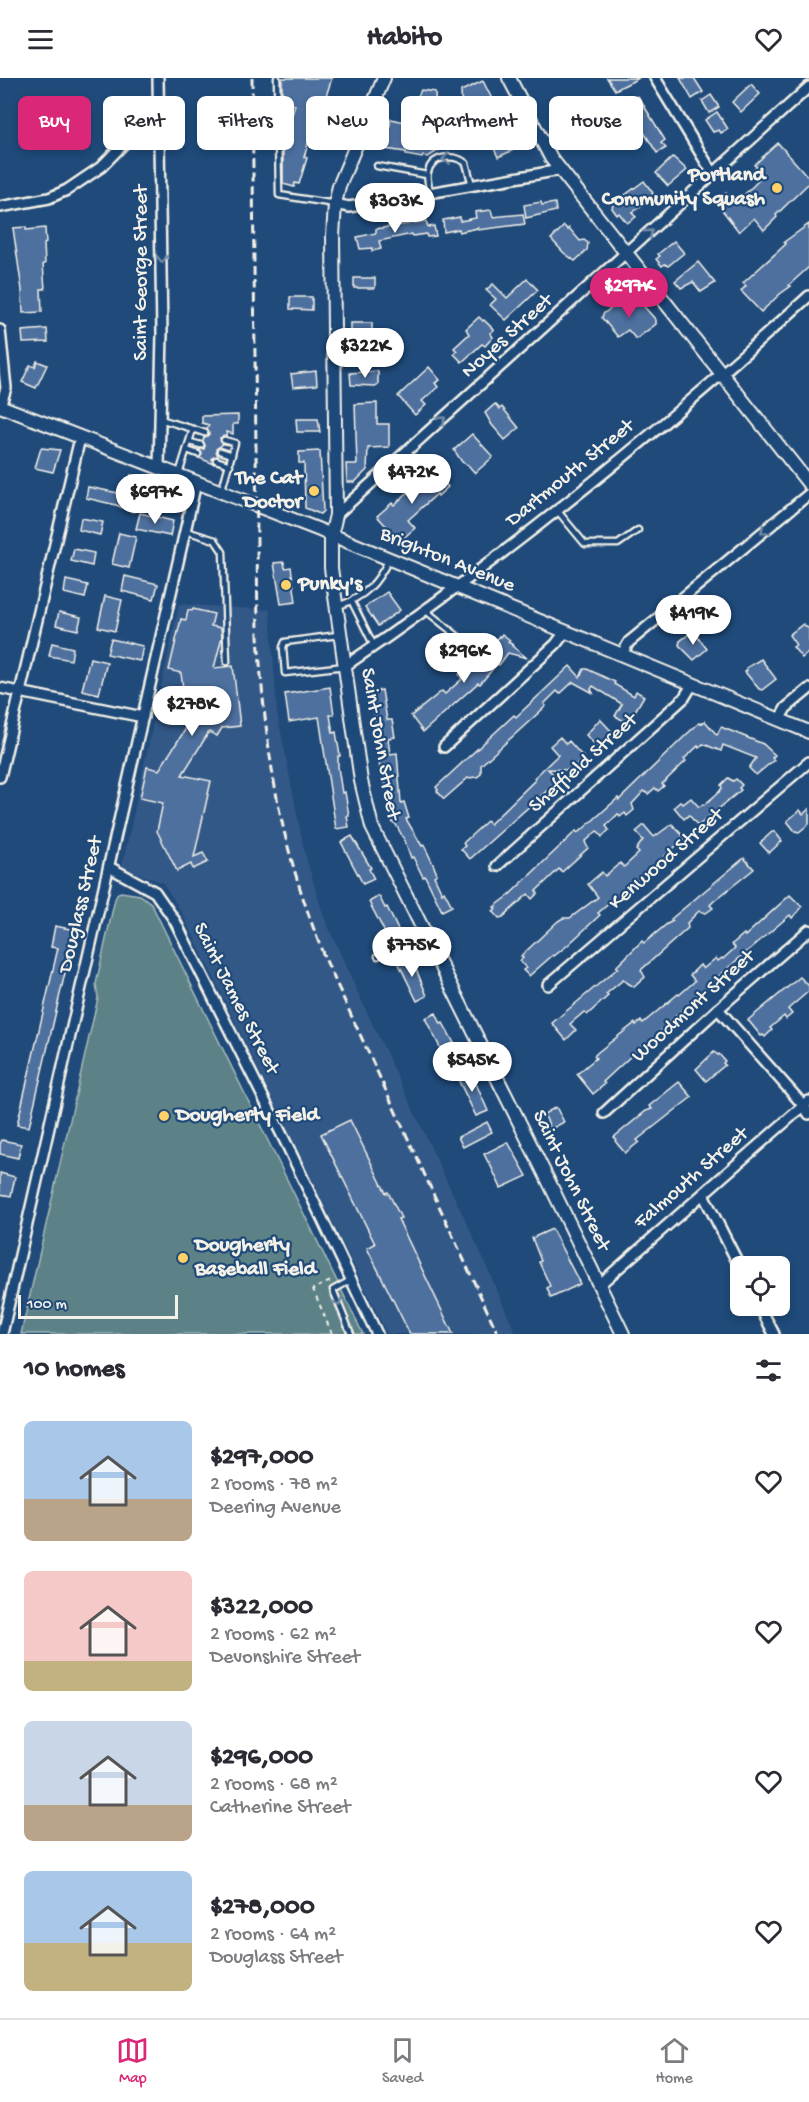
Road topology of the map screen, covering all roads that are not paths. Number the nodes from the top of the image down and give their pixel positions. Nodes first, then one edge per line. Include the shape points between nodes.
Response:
1 (158, 78) edge
2 (277, 78) edge
3 (384, 78) edge
4 (509, 78) edge
5 (655, 78) edge
6 (809, 87) edge
7 (158, 96) edge
8 (118, 150) edge
9 (160, 150) edge
10 (377, 166) dead end
11 (560, 170) junction
12 (712, 172) junction
13 (427, 176) junction
14 (472, 185) junction
15 (430, 193) junction
16 (335, 204) junction
17 (0, 207) edge
18 (626, 254) junction
19 (809, 296) edge
20 (0, 330) edge
21 (722, 375) junction
22 (0, 406) edge
23 (160, 419) junction
24 (193, 429) junction
25 (206, 433) dead end
26 (80, 438) junction
27 (224, 440) dead end
28 (189, 441) junction
29 (201, 445) dead end
30 (187, 450) junction
31 (220, 451) dead end
32 (198, 454) dead end
33 (232, 454) junction
34 (216, 460) dead end
35 (230, 465) junction
36 (159, 468) junction
37 (179, 476) junction
38 (196, 483) junction
39 (809, 484) edge
40 (221, 492) junction
41 (809, 494) edge
42 (556, 509) junction
43 (336, 515) junction
44 (638, 530) dead end
45 (186, 531) junction
46 (332, 536) junction
47 (389, 559) junction
48 (457, 586) junction
49 (351, 600) junction
50 (336, 606) junction
51 (425, 610) junction
52 (565, 632) junction
53 (340, 634) junction
54 (460, 638) dead end
55 (374, 646) junction
56 (621, 655) junction
57 (227, 662) dead end
58 (345, 666) junction
59 (692, 685) junction
60 (0, 688) edge
61 (809, 690) edge
62 (21, 692) junction
63 (143, 717) junction
64 (778, 720) junction
65 (809, 732) edge
66 (444, 747) dead end
67 (809, 762) edge
68 (0, 777) edge
69 (497, 866) dead end
70 (110, 867) junction
71 (809, 930) edge
72 (426, 933) junction
73 (378, 956) dead end
74 (549, 985) dead end
75 (718, 1009) junction
76 (807, 1107) edge
77 (604, 1113) dead end
78 (704, 1194) junction
79 (735, 1256) edge
80 (351, 1280) junction
81 (599, 1285) junction
82 (765, 1316) edge
83 (2, 1334) edge
84 (351, 1334) edge
85 (377, 1334) edge
86 (623, 1334) edge
87 (774, 1334) edge

1 - 7 street, Saint George Street
2 - 16 lane via 279,195
3 - 16 main road, Saint John Street
4 - 11 main road
5 - 12 street
6 - 12 street, Noyes Street
8 - 17 street via 67,190 49,198
9 -> 23 street, Saint George Street
10 - 13 lane
11 - 14 street
11 - 18 main road
18 -> 12 street, Noyes Street
14 -> 13 lane via 468,167 454,157 435,161
13 - 15 lane
14 - 15 street
15 - 16 street via 349,207
16 - 43 main road, Saint John Street
18 - 21 main road
43 -> 18 street, Noyes Street
19 - 21 street, Dartmouth Street
20 - 22 street via 6,388
21 - 39 main road
21 - 42 street, Dartmouth Street
22 - 26 main road, Brighton Avenue
23 - 24 lane
23 - 36 street, Saint George Street
24 - 25 lane
24 - 28 lane
26 - 36 main road, Brighton Avenue
26 - 62 street
27 - 33 lane via 235,443
28 - 29 lane
28 - 30 lane
30 - 32 lane
30 - 37 lane
31 - 33 lane
33 - 35 lane
34 - 35 lane
35 - 40 lane
36 - 37 main road, Brighton Avenue
37 - 38 main road, Brighton Avenue
38 - 40 main road, Brighton Avenue
38 - 45 street, Douglass Street
40 - 46 main road, Brighton Avenue
41 -> 56 street via 629,642
42 - 44 lane via 585,544 618,544
42 - 48 street, Dartmouth Street
43 - 46 main road, Saint John Street
45 - 57 lane via 215,540 224,552
45 - 63 street, Douglass Street
46 - 47 main road, Brighton Avenue
46 - 50 main road, Saint John Street
47 - 48 main road, Brighton Avenue
47 - 49 lane via 375,584
48 - 51 street, Dartmouth Street
48 - 52 main road, Brighton Avenue
49 - 50 lane
49 - 55 lane
50 - 53 main road, Saint John Street
51 - 54 lane
51 - 55 street, Dartmouth Street
52 - 56 main road, Brighton Avenue
52 - 66 street
53 - 58 main road, Saint John Street
53 - 58 lane via 285,642 285,673
55 - 58 street, Dartmouth Street
56 - 59 main road, Brighton Avenue
58 - 72 main road, Saint John Street via 361,781 372,827
59 - 64 main road, Brighton Avenue
59 - 69 street, Sheffield Street via 684,698
60 - 62 street
61 - 64 street via 786,708
62 - 63 street
62 - 68 street
63 - 70 street, Douglass Street
64 - 65 main road, Brighton Avenue
67 - 74 street, Kenwood Street
70 - 80 street, Saint James Street via 155,892 175,921
70 - 83 street, Douglass Street
71 - 75 street, Woodmont Street
72 - 73 lane
72 - 81 main road, Saint John Street
75 - 76 street
75 - 77 street, Woodmont Street
76 - 78 street, Falmouth Street
78 - 79 street
78 - 81 street, Falmouth Street
80 -> 84 lane via 333,1290
80 - 85 street, Saint James Street
81 - 86 main road, Saint John Street
82 - 87 street

